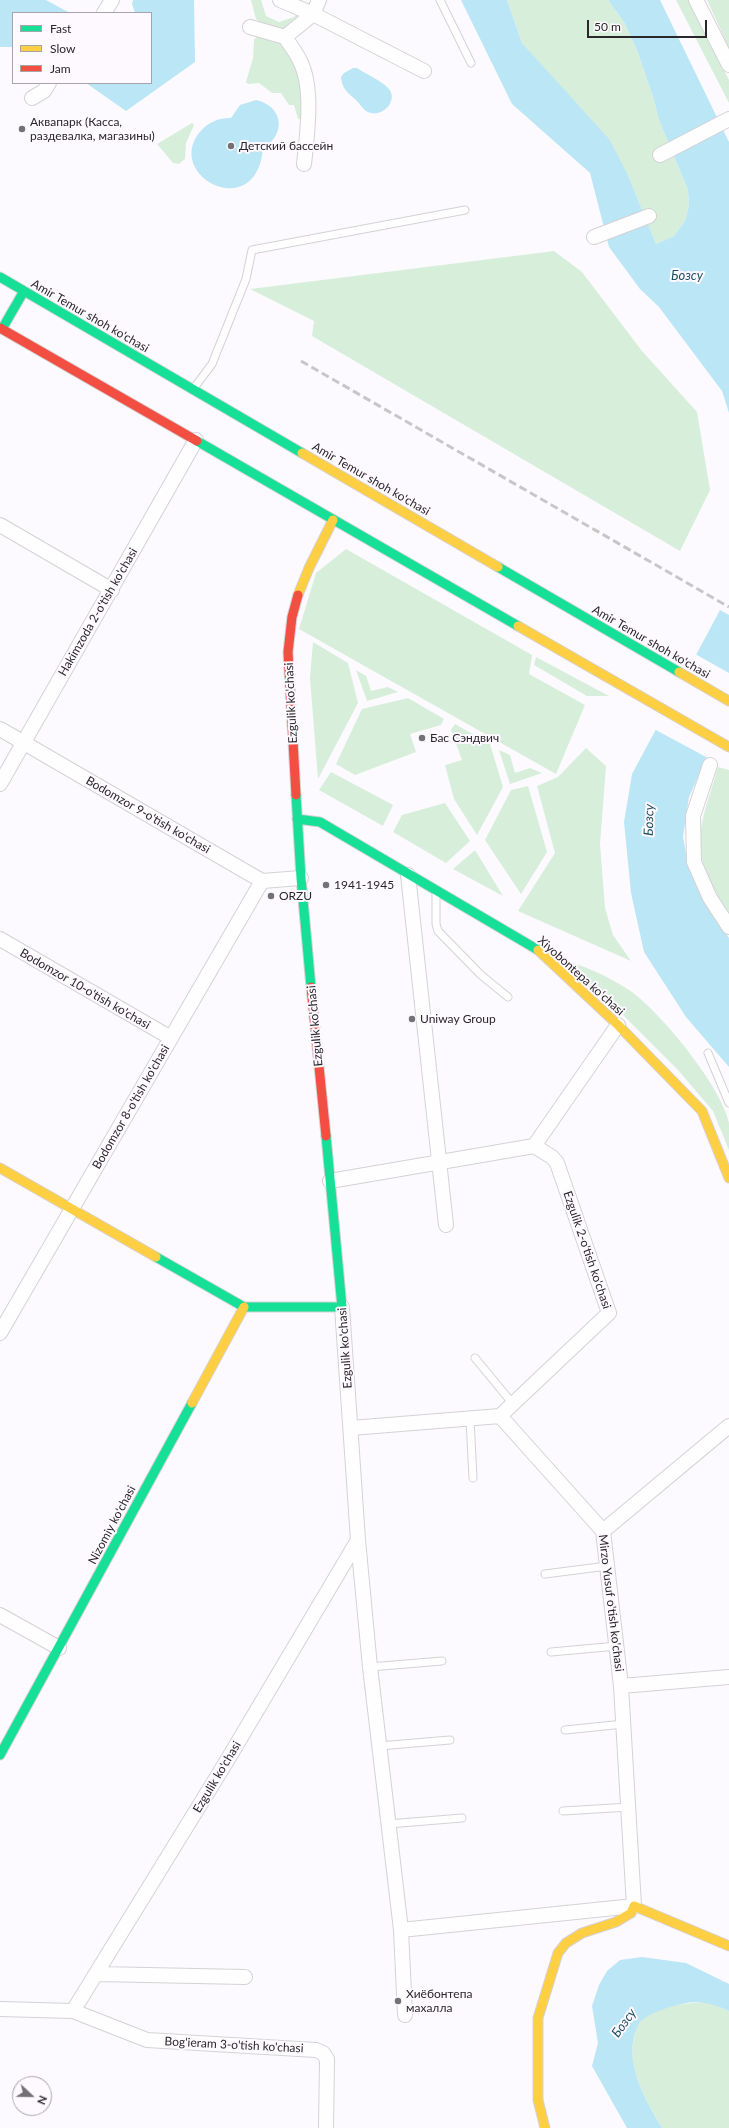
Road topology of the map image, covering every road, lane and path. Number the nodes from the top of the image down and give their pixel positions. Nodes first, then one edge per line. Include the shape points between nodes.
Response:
1 (280, 0) edge
2 (319, 0) edge
3 (440, 0) edge
4 (696, 0) edge
5 (313, 14) junction
6 (250, 27) dead end
7 (285, 37) junction
8 (471, 63) dead end
9 (729, 65) edge
10 (424, 71) dead end
11 (728, 119) edge
12 (660, 156) dead end
13 (304, 164) dead end
14 (465, 210) dead end
15 (649, 216) dead end
16 (594, 237) dead end
17 (0, 277) edge
18 (24, 291) junction
19 (1, 329) edge
20 (193, 390) junction
21 (196, 440) junction
22 (333, 520) junction
23 (0, 525) edge
24 (112, 590) junction
25 (729, 701) edge
26 (0, 729) edge
27 (24, 742) junction
28 (729, 747) edge
29 (710, 765) dead end
30 (0, 784) edge
31 (297, 819) junction
32 (408, 875) junction
33 (301, 878) junction
34 (262, 881) junction
35 (436, 892) junction
36 (729, 927) edge
37 (0, 939) edge
38 (508, 997) dead end
39 (618, 1025) junction
40 (171, 1038) junction
41 (708, 1053) dead end
42 (729, 1103) edge
43 (534, 1146) junction
44 (440, 1162) junction
45 (0, 1168) edge
46 (729, 1178) edge
47 (330, 1181) junction
48 (72, 1210) junction
49 (446, 1226) dead end
50 (244, 1307) junction
51 (342, 1307) junction
52 (0, 1333) edge
53 (474, 1358) dead end
54 (512, 1404) junction
55 (500, 1416) junction
56 (470, 1419) junction
57 (729, 1426) edge
58 (351, 1428) junction
59 (473, 1478) dead end
60 (603, 1531) junction
61 (358, 1540) junction
62 (607, 1566) junction
63 (545, 1574) dead end
64 (0, 1614) edge
65 (617, 1646) junction
66 (60, 1648) junction
67 (552, 1652) dead end
68 (442, 1661) dead end
69 (370, 1667) junction
70 (729, 1676) edge
71 (622, 1686) junction
72 (624, 1724) junction
73 (565, 1730) dead end
74 (450, 1740) dead end
75 (379, 1746) junction
76 (0, 1754) edge
77 (629, 1807) junction
78 (563, 1811) dead end
79 (462, 1818) dead end
80 (388, 1824) junction
81 (634, 1906) junction
82 (401, 1930) junction
83 (729, 1946) edge
84 (97, 1974) junction
85 (245, 1977) dead end
86 (0, 2009) edge
87 (73, 2011) junction
88 (405, 2015) dead end
89 (326, 2128) edge
90 (545, 2128) edge

1 - 5 street
2 - 5 street
3 - 8 lane
4 - 9 street
5 - 7 street
5 - 10 street
6 - 7 street
7 - 13 street via 300,61 307,82
11 - 12 street
14 - 20 lane via 252,250 246,279 212,364
15 - 16 street
17 - 18 street, Amir Temur shoh ko'chasi
18 - 19 street
18 - 20 street, Amir Temur shoh ko'chasi
19 - 21 street
20 - 25 street, Amir Temur shoh ko'chasi
21 - 22 street
21 - 24 street, Hakimzoda 2-o'tish ko'chasi
22 - 28 street
22 - 31 street, Ezgulik ko'chasi via 301,583 288,636
23 - 24 street
24 - 27 street, Hakimzoda 2-o'tish ko'chasi
26 - 27 street, Bodomzor 9-o'tish ko'chasi
27 - 30 street, Hakimzoda 2-o'tish ko'chasi
27 - 34 street, Bodomzor 9-o'tish ko'chasi
29 - 36 street via 693,816 694,862 710,898
31 - 32 street, Xiyobontepa koʻchasi via 320,822
31 - 33 street, Ezgulik ko'chasi
32 - 35 street, Xiyobontepa koʻchasi
32 - 44 street
33 - 34 street
33 - 47 street, Ezgulik ko'chasi
34 - 40 street, Bodomzor 8-o'tish ko'chasi
35 - 38 lane via 438,931 481,975
35 - 39 street, Xiyobontepa koʻchasi via 537,949
37 - 40 street, Bodomzor 10-o'tish ko'chasi
39 - 43 street
39 - 46 street, Xiyobontepa koʻchasi via 702,1111
40 - 48 street, Bodomzor 8-o'tish ko'chasi
41 - 42 lane
43 - 44 street
43 - 54 street, Ezgulik 2-o'tish ko'chasi via 557,1163 609,1314
44 - 47 street
44 - 49 street
45 - 48 street
47 - 51 street, Ezgulik ko'chasi
48 - 50 street
48 - 52 street, Bodomzor 8-o'tish ko'chasi
50 - 51 street
50 - 66 street, Nizomiy ko'chasi
51 - 58 street, Ezgulik ko'chasi
53 - 54 lane
54 - 55 street, Ezgulik 2-o'tish ko'chasi
55 - 56 street
55 - 60 street, Mirzo Yusuf o'tish ko'chasi
56 - 58 street
56 - 59 lane
57 - 60 street
58 - 61 street, Ezgulik ko'chasi
60 - 62 street, Mirzo Yusuf o'tish ko'chasi
61 - 69 street, Ezgulik ko'chasi
61 - 84 street, Ezgulik ko'chasi
62 - 63 lane
62 - 65 street, Mirzo Yusuf o'tish ko'chasi
64 - 66 street
65 - 67 lane
65 - 71 street, Mirzo Yusuf o'tish ko'chasi
66 - 76 street, Nizomiy ko'chasi
68 - 69 lane
69 - 75 street, Ezgulik ko'chasi
70 - 71 street
71 - 72 street, Mirzo Yusuf o'tish ko'chasi
72 - 73 lane
72 - 77 street, Mirzo Yusuf o'tish ko'chasi
74 - 75 lane
75 - 80 street, Ezgulik ko'chasi
77 - 78 lane
77 - 81 street, Mirzo Yusuf o'tish ko'chasi
79 - 80 lane
80 - 82 street, Ezgulik ko'chasi
81 - 82 street
81 - 83 street
81 - 90 street via 631,1913 616,1922 582,1933 566,1943 558,1953 538,2018 538,2100
82 - 88 street, Ezgulik ko'chasi
84 - 85 street
84 - 87 street, Ezgulik ko'chasi
86 - 87 street
87 - 89 street, Bog'ieram 3-o'tish ko'chasi via 147,2040 316,2050 323,2053 327,2059

